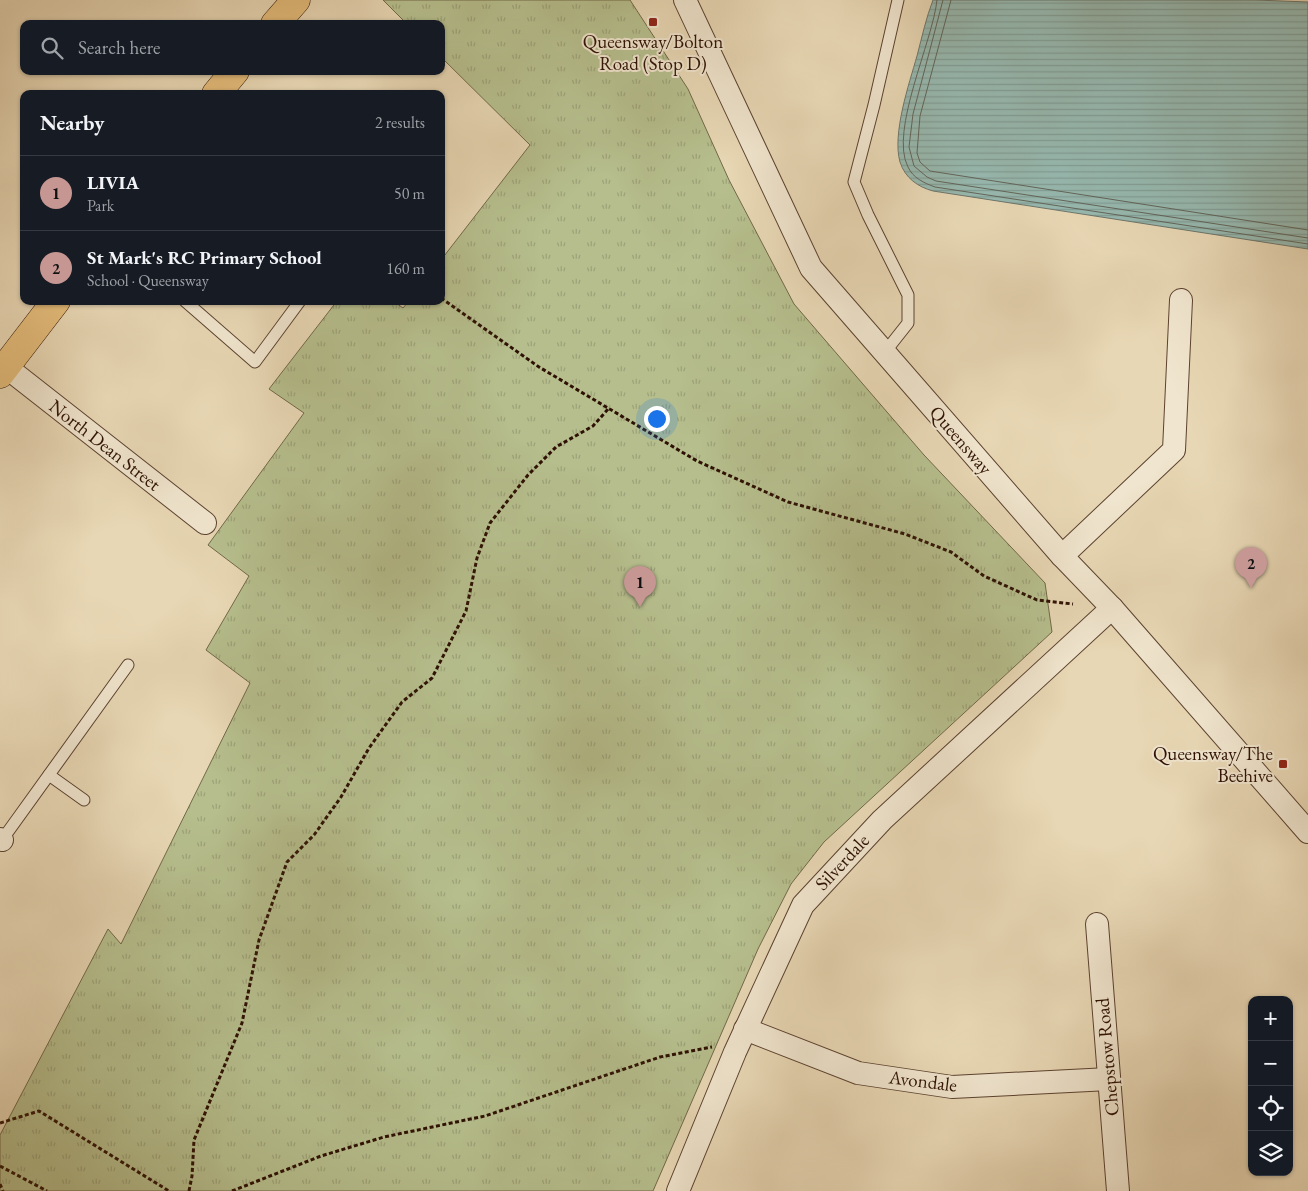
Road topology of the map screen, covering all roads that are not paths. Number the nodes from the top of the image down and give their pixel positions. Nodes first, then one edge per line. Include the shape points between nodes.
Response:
1 (296, 0) edge
2 (685, 0) edge
3 (898, 0) edge
4 (279, 20) edge
5 (232, 75) edge
6 (219, 90) edge
7 (1181, 300) dead end
8 (53, 305) edge
9 (190, 305) edge
10 (297, 305) edge
11 (885, 352) junction
12 (3, 371) edge
13 (205, 524) dead end
14 (1062, 556) junction
15 (1112, 608) junction
16 (128, 665) dead end
17 (49, 775) junction
18 (84, 800) dead end
19 (1308, 832) edge
20 (1, 840) edge
21 (1097, 924) dead end
22 (745, 1029) junction
23 (1109, 1079) junction
24 (678, 1191) edge
25 (1118, 1191) edge

1 - 4 main road
2 - 11 street, Queensway via 811,268
3 - 11 lane via 854,182 908,295 908,323
5 - 6 main road
7 - 14 street via 1174,450
8 - 12 main road
9 - 10 lane via 255,362
11 - 14 street, Queensway
12 - 13 street, North Dean Street
14 - 15 street, Queensway
15 - 19 street, Queensway
15 - 22 street, Silverdale via 882,820 803,905
16 - 17 lane
17 - 18 lane
17 - 20 lane
21 - 23 street, Chepstow Road
22 - 23 street, Avondale via 858,1073 952,1087
22 - 24 street, Silverdale
23 - 25 street, Chepstow Road

